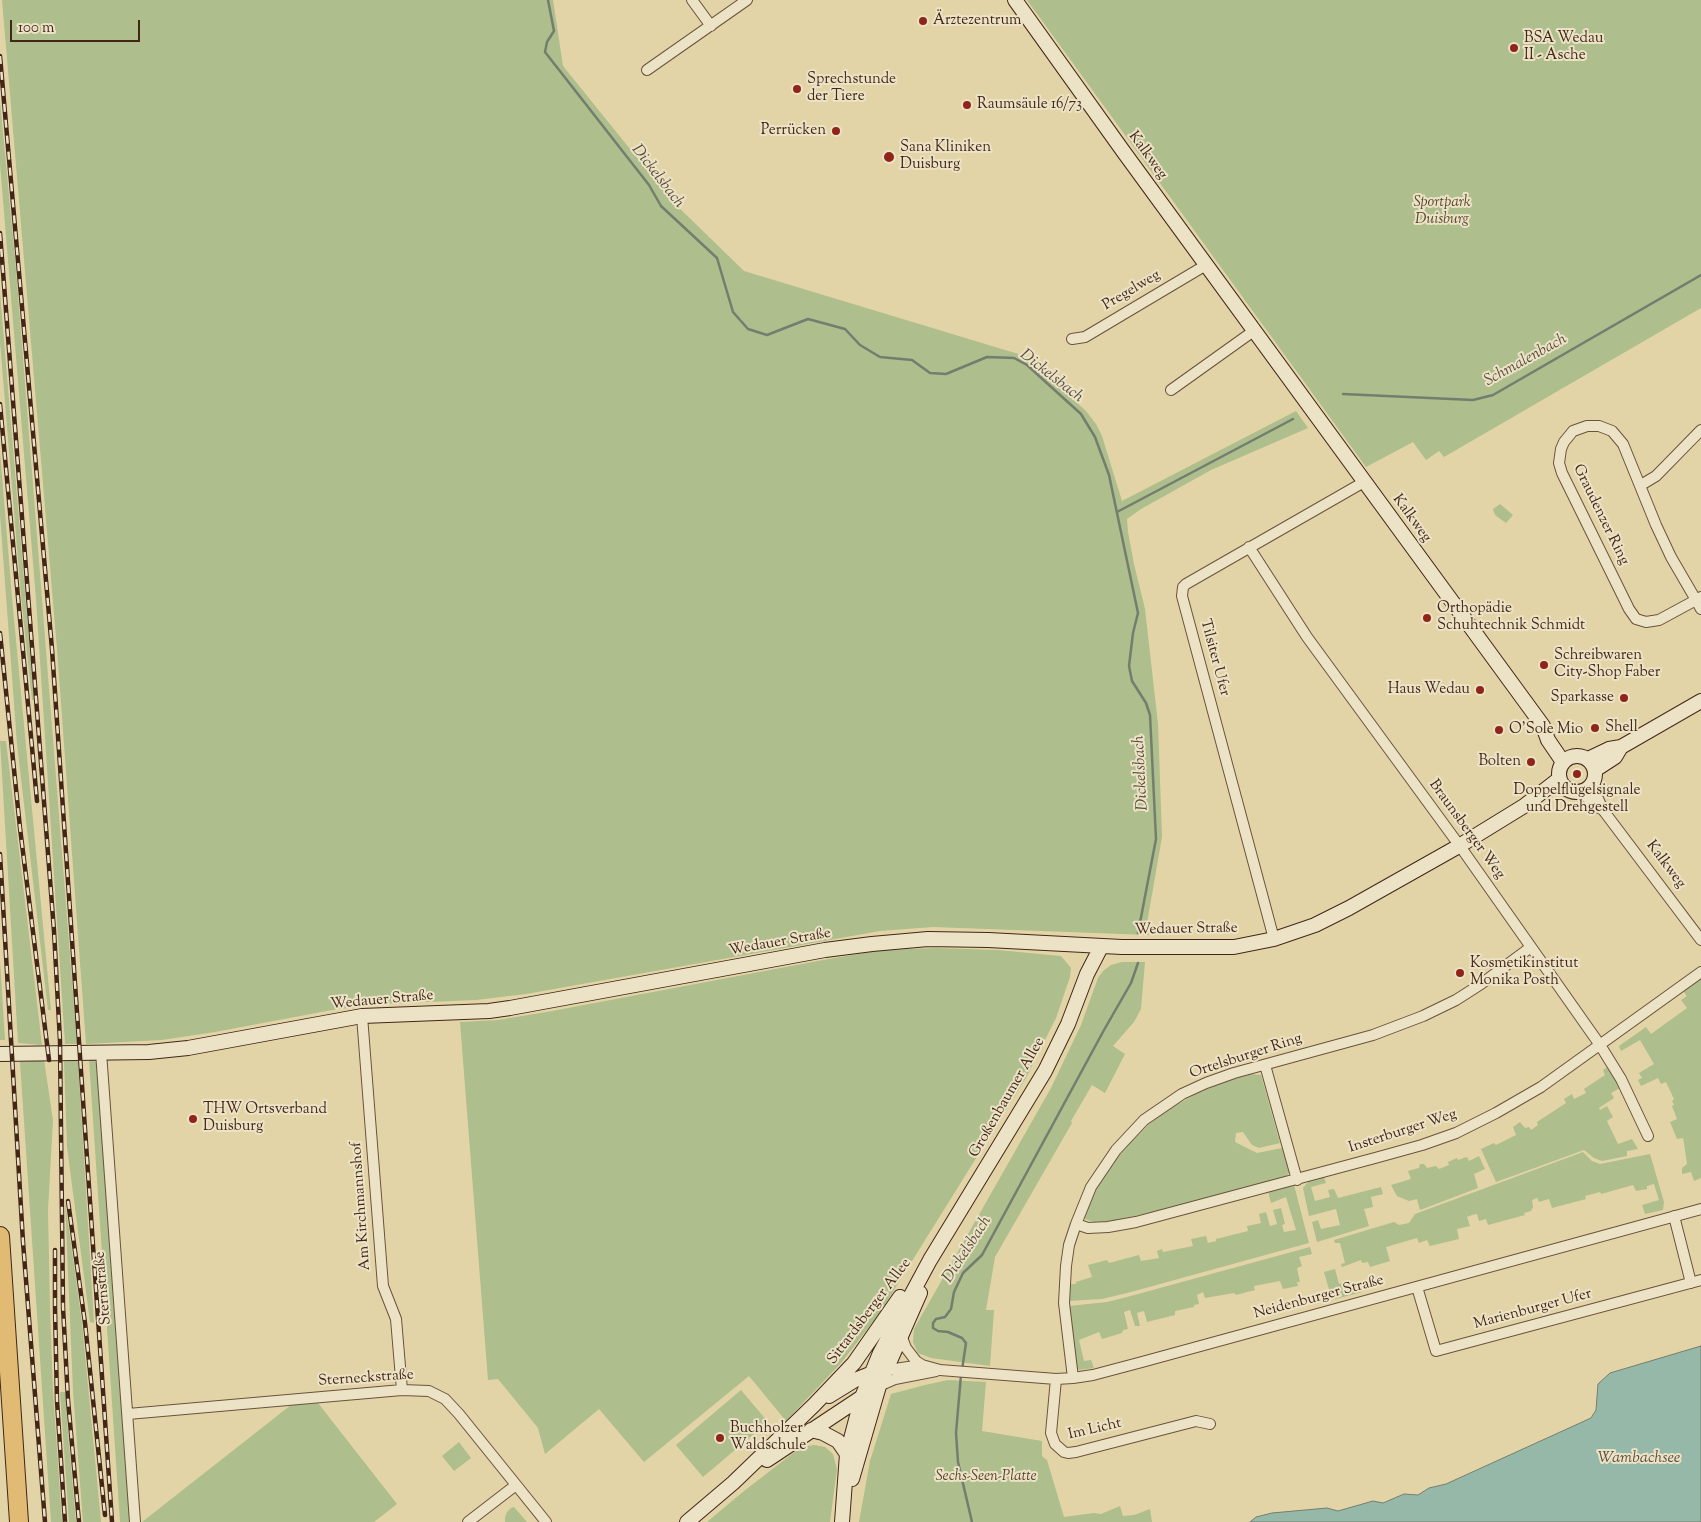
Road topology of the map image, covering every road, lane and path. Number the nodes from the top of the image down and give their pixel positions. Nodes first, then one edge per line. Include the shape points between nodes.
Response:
1 (692, 0) edge
2 (747, 0) edge
3 (1015, 0) edge
4 (711, 26) junction
5 (647, 70) dead end
6 (1206, 265) junction
7 (1255, 330) junction
8 (1072, 339) dead end
9 (1171, 390) dead end
10 (1701, 430) edge
11 (1364, 482) junction
12 (1641, 485) junction
13 (1249, 547) junction
14 (1699, 602) edge
15 (1701, 701) edge
16 (1567, 759) junction
17 (1592, 765) junction
18 (1562, 783) junction
19 (1587, 788) junction
20 (1459, 846) junction
21 (1274, 939) junction
22 (1701, 940) edge
23 (1101, 947) junction
24 (1531, 947) junction
25 (1701, 972) edge
26 (362, 1016) junction
27 (1600, 1045) junction
28 (101, 1052) junction
29 (0, 1054) edge
30 (1265, 1065) junction
31 (1648, 1136) dead end
32 (1297, 1180) junction
33 (1701, 1209) edge
34 (1674, 1216) junction
35 (1076, 1224) junction
36 (0, 1236) edge
37 (930, 1260) junction
38 (1696, 1282) edge
39 (1417, 1287) junction
40 (901, 1335) junction
41 (922, 1365) junction
42 (886, 1370) junction
43 (940, 1370) junction
44 (870, 1374) junction
45 (1073, 1378) junction
46 (1056, 1379) junction
47 (879, 1386) junction
48 (402, 1390) junction
49 (862, 1397) junction
50 (814, 1406) junction
51 (128, 1414) junction
52 (1210, 1424) dead end
53 (811, 1430) junction
54 (847, 1454) junction
55 (733, 1483) junction
56 (516, 1485) junction
57 (842, 1517) edge
58 (19, 1522) edge
59 (135, 1522) edge
60 (468, 1522) edge
61 (546, 1522) edge
62 (687, 1522) edge

1 - 4 street
2 - 4 street
3 - 6 main road, Kalkweg
4 - 5 street
6 - 7 main road, Kalkweg
6 - 8 street, Pregelweg via 1085,337
7 - 9 street
7 - 11 main road, Kalkweg
10 - 12 street via 1656,476
11 - 13 street, Tilsiter Ufer
11 - 16 main road, Kalkweg via 1543,726 1548,740
12 - 14 street via 1671,557
12 - 14 street, Graudenzer Ring via 1623,444 1612,431 1587,426 1573,431 1564,442 1559,463 1562,474 1636,619 1646,622 1659,620
13 - 20 street, Braunsberger Weg via 1305,634
13 - 21 street, Tilsiter Ufer via 1186,584 1182,596
15 - 17 main road via 1621,747 1615,757
16 - 17 main road via 1580,756
16 - 18 main road via 1559,770
17 - 19 main road via 1595,778
18 - 19 main road via 1573,792
18 - 20 main road, Wedauer Straße via 1542,792
19 - 22 street, Kalkweg via 1595,806 1603,810
20 - 21 main road, Wedauer Straße via 1349,908
20 - 24 street, Braunsberger Weg
21 - 23 main road, Wedauer Straße via 1234,947
23 - 26 main road, Wedauer Straße via 928,939 872,944 489,1011
23 - 37 main road, Großenbaumer Allee via 1086,974 1046,1071
24 - 27 street, Braunsberger Weg
24 - 30 street, Ortelsburger Ring via 1482,984 1423,1016 1372,1035
25 - 27 street, Insterburger Weg
26 - 28 main road, Wedauer Straße via 188,1048
26 - 48 street, Am Kirchmannshof via 383,1286 396,1319
27 - 31 street, Braunsberger Weg
27 - 32 street, Insterburger Weg via 1541,1087 1456,1133
28 - 29 main road, Wedauer Straße
28 - 51 street, Sternstraße
30 - 32 street
30 - 35 street, Ortelsburger Ring via 1206,1083 1182,1094 1144,1120 1116,1150 1091,1187
32 - 35 street, Insterburger Weg via 1136,1222 1088,1228
33 - 34 street, Neidenburger Straße
34 - 38 street
34 - 39 street, Neidenburger Straße
35 - 45 street, Ortelsburger Ring via 1066,1266 1064,1303
36 - 58 highway
37 - 40 main road, Großenbaumer Allee via 918,1300
37 - 44 main road, Großenbaumer Allee
37 - 50 main road, Sittardsberger Allee via 915,1276 854,1363
38 - 39 street, Marienburger Ufer via 1436,1351
39 - 45 street, Neidenburger Straße via 1136,1364
40 - 41 street via 906,1348
40 - 42 main road, Großenbaumer Allee
41 - 42 street, Neidenburger Straße
41 - 43 street, Neidenburger Straße
42 - 44 street, Neidenburger Straße
42 - 47 main road, Großenbaumer Allee
43 - 46 street, Neidenburger Straße
43 - 47 street, Neidenburger Straße
44 - 49 main road, Großenbaumer Allee
44 - 50 main road, Sittardsberger Allee via 854,1380
45 - 46 street, Neidenburger Straße
46 - 52 street, Im Licht via 1051,1433 1055,1444 1064,1452 1076,1452 1196,1421
47 - 49 main road, Sittardsberger Allee
47 - 57 main road, Großenbaumer Allee
48 - 51 street, Sterneckstraße
48 - 56 street, Sterneckstraße via 429,1391 445,1399
49 - 53 main road, Sittardsberger Allee
49 - 54 main road, Großenbaumer Allee
50 - 55 main road, Sittardsberger Allee
51 - 59 street, Sternstraße
53 - 54 main road via 838,1441
53 - 55 main road, Sittardsberger Allee
54 - 57 main road, Großenbaumer Allee
55 - 62 main road, Sittardsberger Allee
56 - 60 street
56 - 61 street, Sterneckstraße

